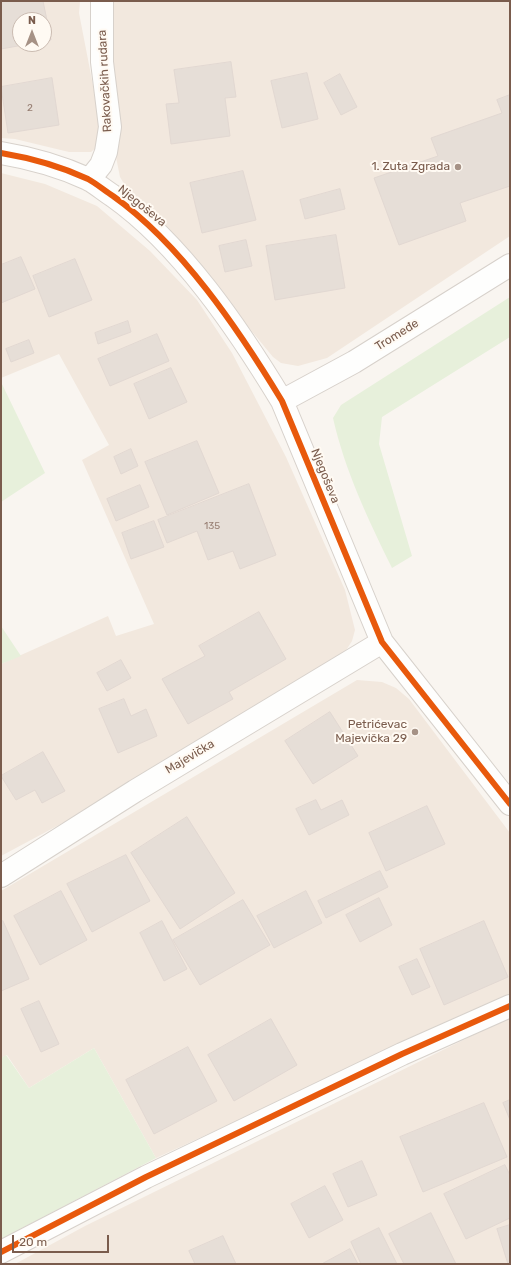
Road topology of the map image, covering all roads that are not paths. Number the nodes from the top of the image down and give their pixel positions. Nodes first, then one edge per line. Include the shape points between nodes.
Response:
1 (102, 1) edge
2 (1, 153) edge
3 (89, 180) junction
4 (510, 265) edge
5 (282, 401) junction
6 (382, 642) junction
7 (510, 804) edge
8 (1, 876) edge
9 (510, 1006) edge
10 (1, 1252) edge

1 - 3 street, Rakovačkih rudara via 102,62 110,127 101,165
2 - 3 street, Njegoševa via 36,159
3 - 5 street, Njegoševa via 130,208 160,235 214,299
4 - 5 street, Tromeđe via 354,362
5 - 6 street, Njegoševa
6 - 7 street, Njegoševa
6 - 8 street, Majevička via 135,791
9 - 10 street via 415,1048 78,1210

